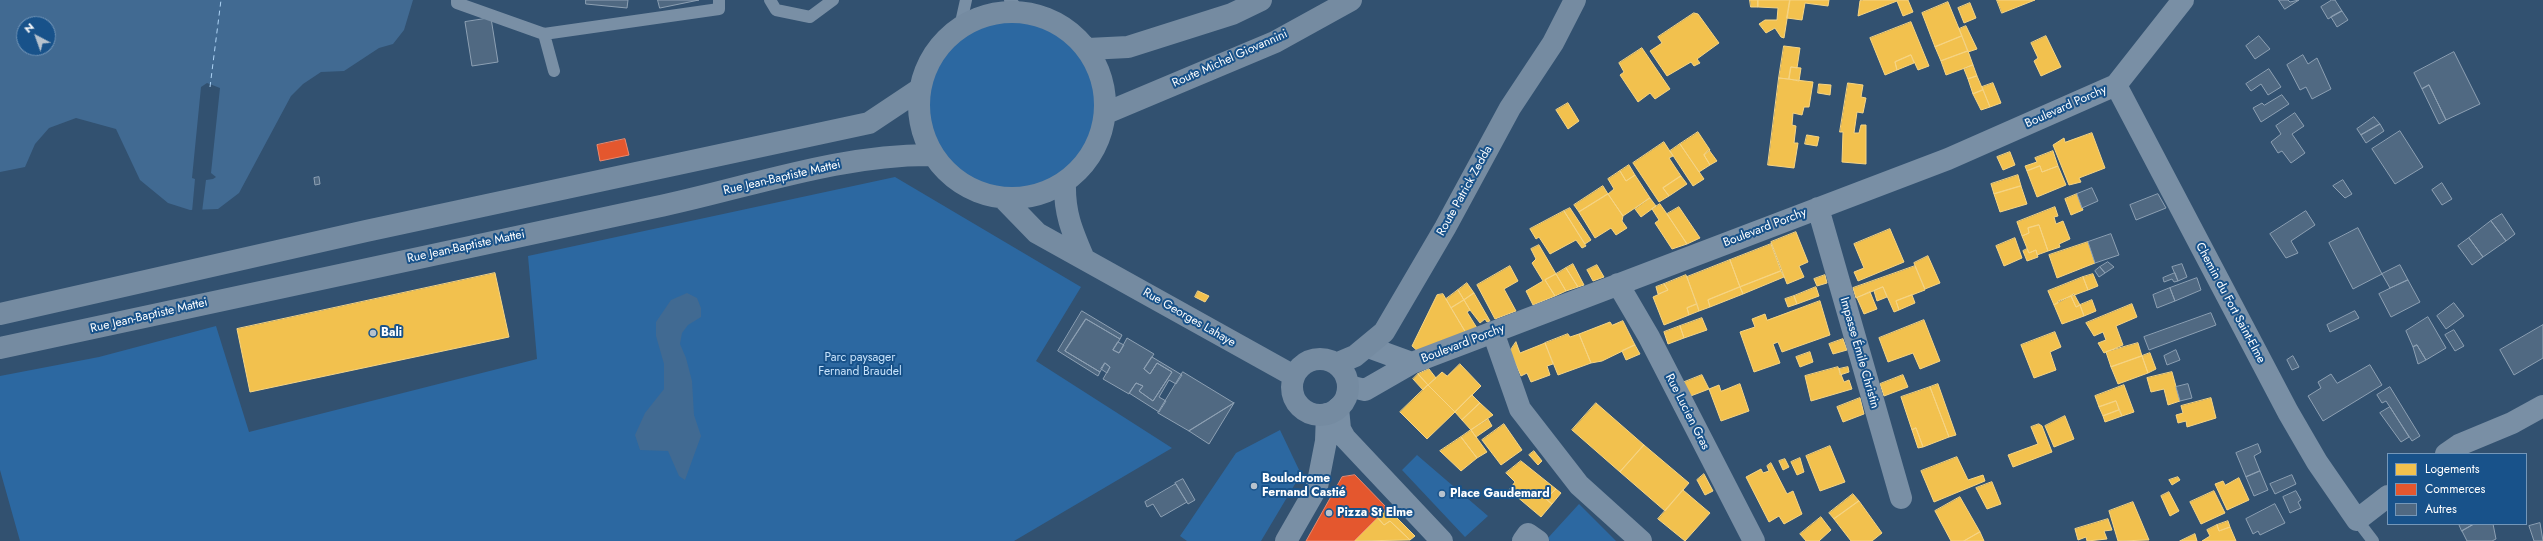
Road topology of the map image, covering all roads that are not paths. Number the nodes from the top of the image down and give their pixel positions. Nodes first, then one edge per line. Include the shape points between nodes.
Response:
1 (457, 0) edge
2 (719, 0) edge
3 (770, 0) edge
4 (833, 0) edge
5 (966, 0) edge
6 (1261, 0) edge
7 (1351, 0) edge
8 (1575, 0) edge
9 (2183, 0) edge
10 (1014, 6) edge
11 (960, 27) junction
12 (544, 34) junction
13 (1088, 49) junction
14 (554, 71) dead end
15 (2116, 85) junction
16 (920, 89) junction
17 (1106, 113) junction
18 (933, 155) junction
19 (1065, 182) junction
20 (1003, 198) junction
21 (1818, 208) junction
22 (1084, 259) junction
23 (1618, 284) junction
24 (0, 314) edge
25 (1493, 332) junction
26 (1368, 347) junction
27 (0, 348) edge
28 (1412, 363) junction
29 (1336, 364) junction
30 (1294, 376) junction
31 (1348, 386) junction
32 (2543, 406) edge
33 (1332, 411) junction
34 (2447, 453) edge
35 (2387, 497) edge
36 (1901, 498) dead end
37 (2356, 518) junction
38 (1286, 541) edge
39 (1442, 541) edge
40 (1642, 541) edge
41 (1754, 541) edge
42 (2373, 541) edge

1 - 12 lane via 457,3
2 - 12 lane via 719,9
3 - 4 lane via 776,10 810,17
5 - 11 lane
6 - 13 main road via 1232,14 1128,47
7 - 17 main road, Route Michel Giovannini via 1275,42
8 - 26 main road, Route Patrick Zedda via 1553,43 1510,108 1384,332
9 - 15 street
10 - 11 main road
10 - 13 main road via 1057,22 1074,34
11 - 16 main road via 934,54 925,71
12 - 14 lane
13 - 17 main road via 1103,79
15 - 21 street, Boulevard Porchy via 1948,159
15 - 37 street, Chemin du Fort Saint-Elme via 2288,412 2317,462
16 - 18 main road via 919,112 923,134
16 - 24 main road via 869,123 366,231
17 - 19 main road via 1099,140 1085,164
18 - 20 main road via 952,177 970,188
18 - 27 main road, Rue Jean-Baptiste Mattei via 857,160 663,205
19 - 20 main road via 1036,195
19 - 22 main road via 1064,201 1068,221
20 - 22 main road, Rue Georges Lahaye via 1037,233
21 - 23 street, Boulevard Porchy
21 - 36 street, Impasse Émile Christin
22 - 30 main road, Rue Georges Lahaye
23 - 25 street, Boulevard Porchy
23 - 41 street, Rue Lucien Gras via 1649,337
25 - 28 street, Boulevard Porchy
25 - 40 street via 1520,409 1579,485
26 - 28 street, Boulevard Porchy
26 - 29 main road, Route Patrick Zedda
28 - 31 street, Boulevard Porchy via 1365,390
29 - 30 main road via 1321,359 1312,360 1305,363
29 - 31 main road via 1346,377
30 - 33 main road via 1292,391 1298,405 1312,413
31 - 33 main road via 1347,395
32 - 34 street via 2512,424 2459,445
33 - 38 street via 1317,487
33 - 39 street via 1345,438
35 - 37 street
37 - 42 lane

